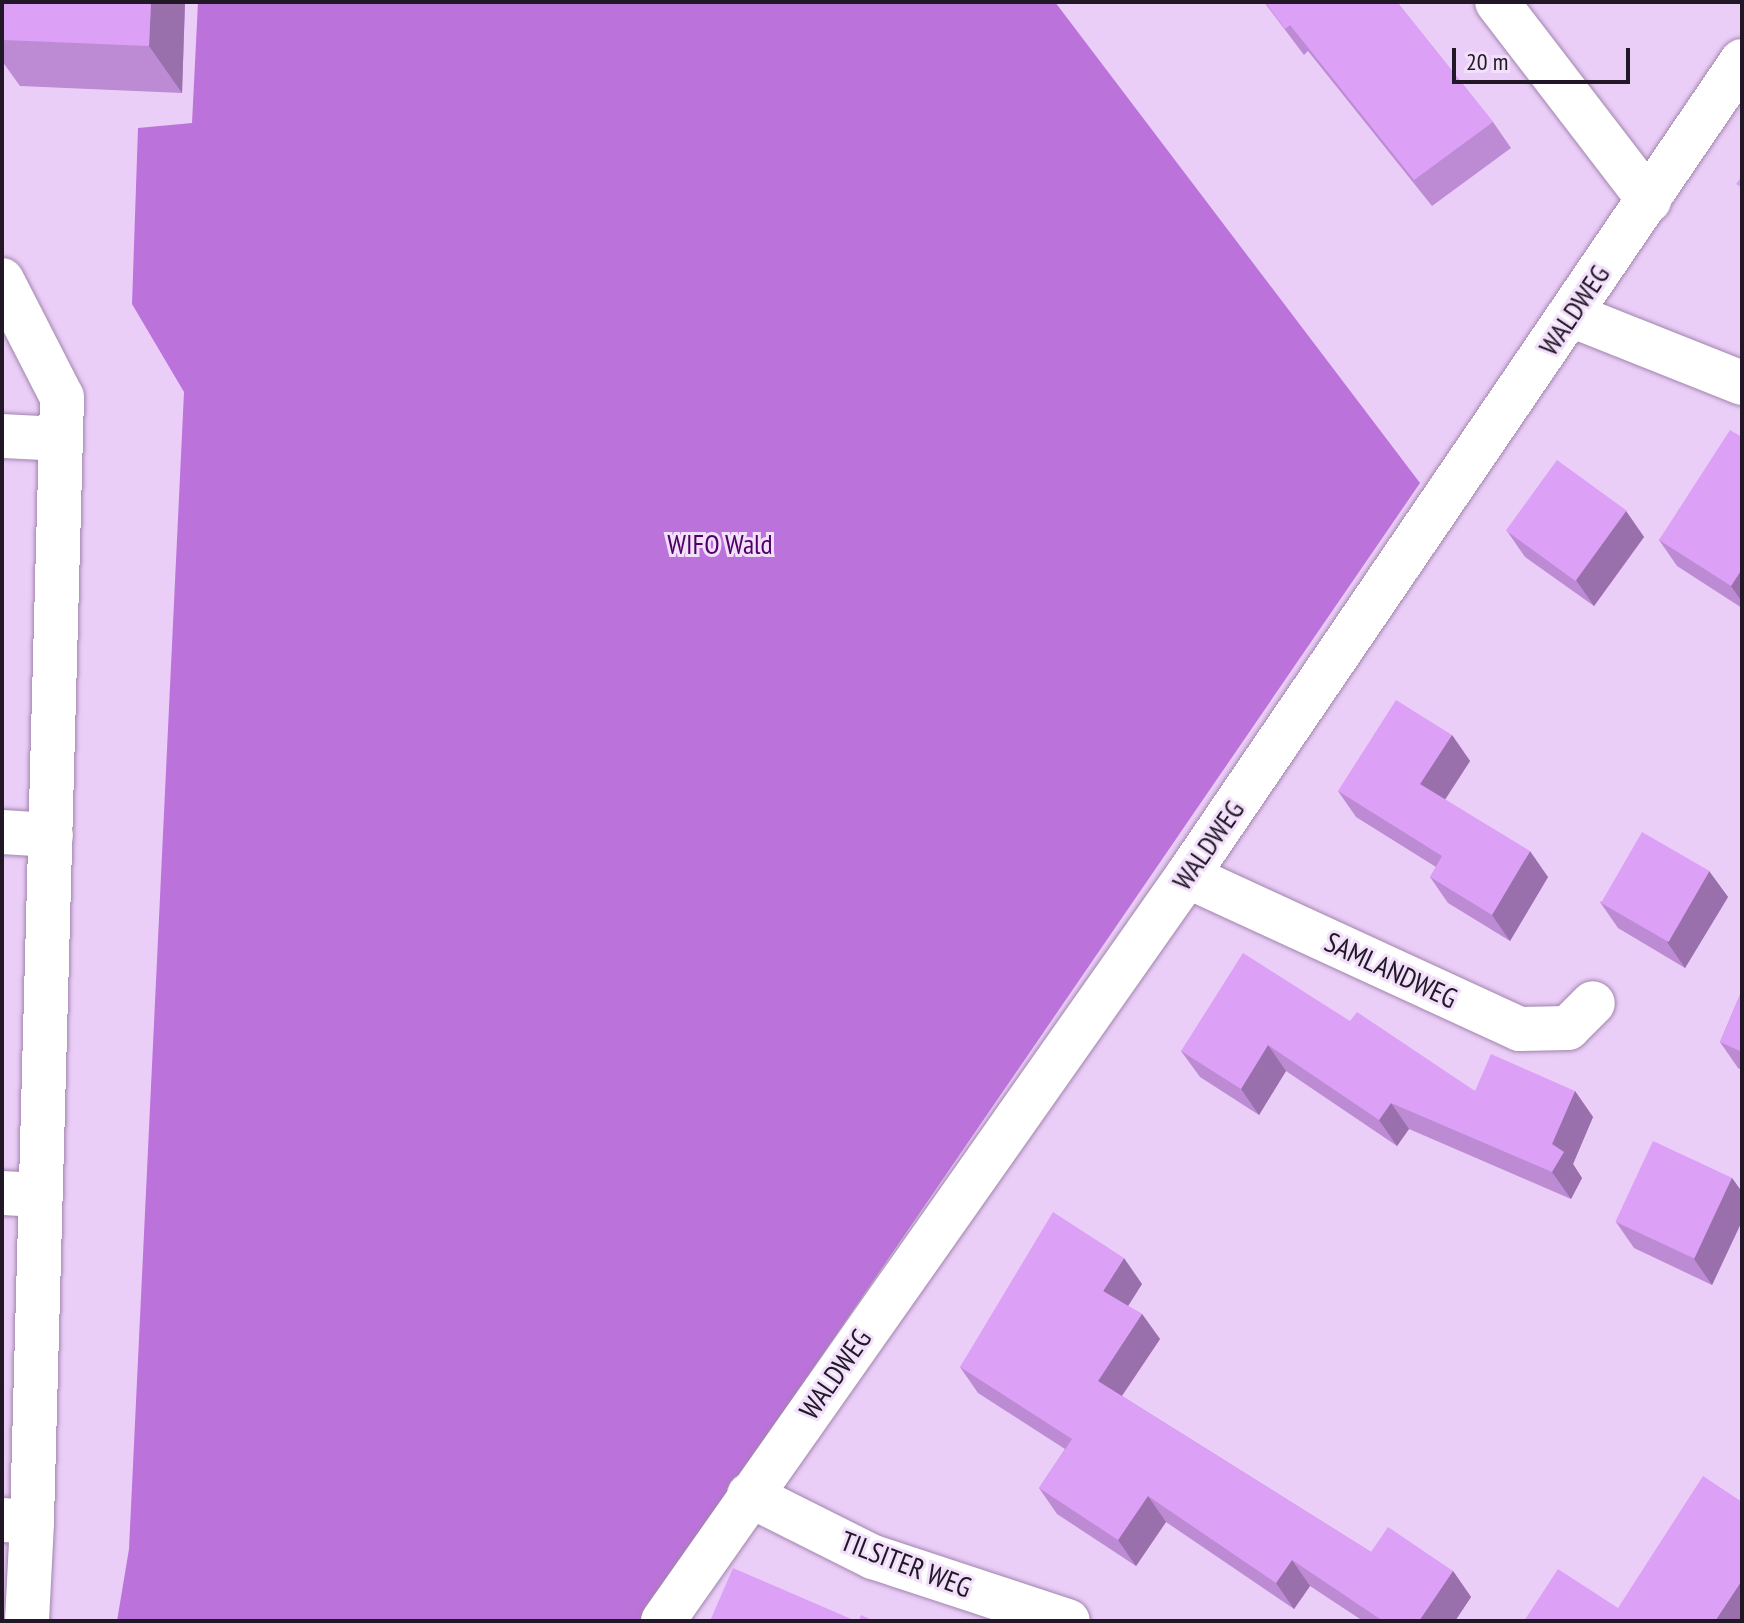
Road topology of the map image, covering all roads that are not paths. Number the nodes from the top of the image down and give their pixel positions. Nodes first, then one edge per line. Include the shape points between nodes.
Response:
1 (1497, 2) edge
2 (1742, 61) edge
3 (1649, 200) junction
4 (2, 280) edge
5 (1571, 315) junction
6 (1742, 383) edge
7 (2, 436) edge
8 (61, 439) junction
9 (2, 832) edge
10 (51, 835) junction
11 (1187, 876) junction
12 (1593, 1003) dead end
13 (22, 1194) edge
14 (749, 1495) junction
15 (17, 1521) edge
16 (27, 1621) edge
17 (663, 1621) edge
18 (1068, 1621) edge

1 - 3 street
2 - 3 street, WALDWEG
3 - 5 street, WALDWEG
4 - 8 street via 62,397
5 - 6 street
5 - 11 street, WALDWEG
7 - 8 street
8 - 10 street
9 - 10 street
10 - 13 street
11 - 12 street, SAMLANDWEG via 1520,1029 1568,1028
11 - 14 street, WALDWEG
13 - 15 street
14 - 17 street, WALDWEG
14 - 18 street, TILSITER WEG via 873,1557
15 - 16 street

